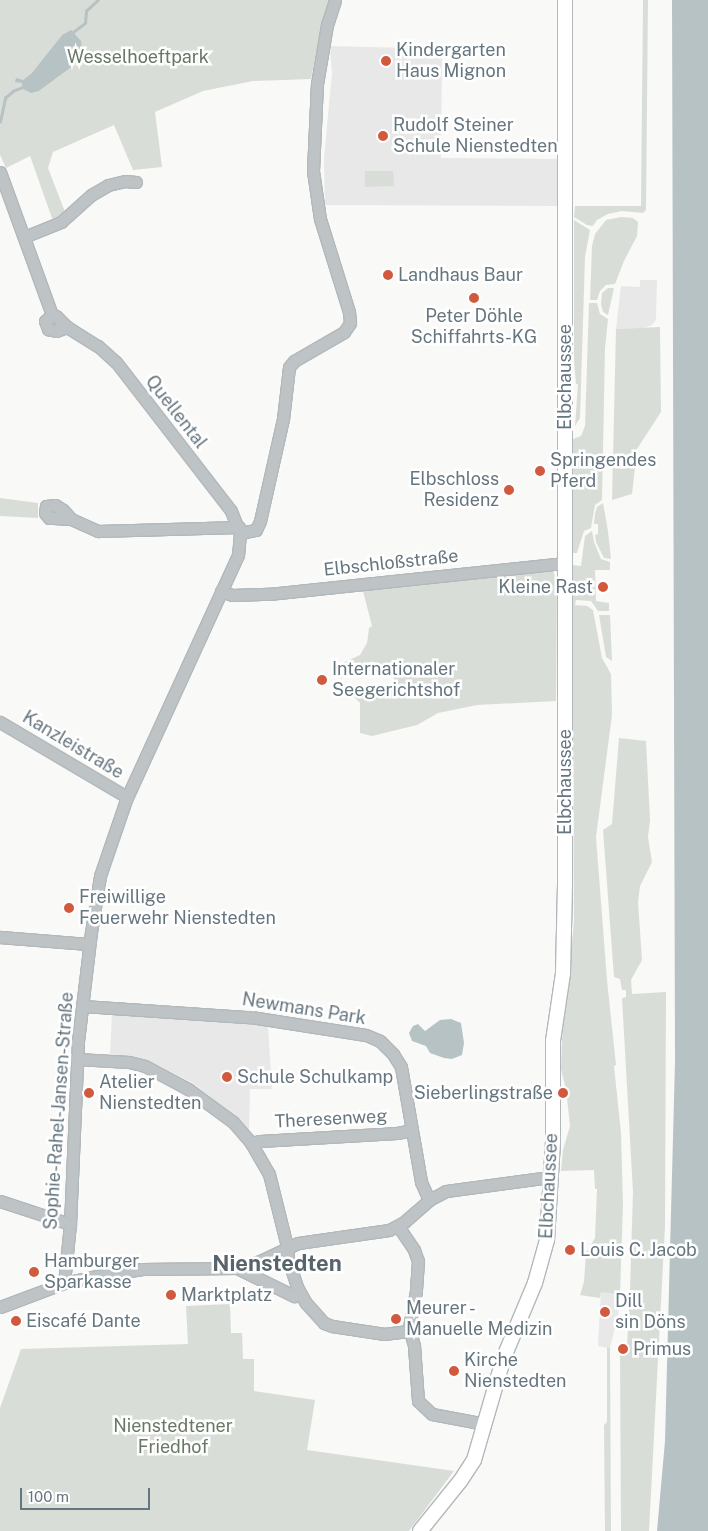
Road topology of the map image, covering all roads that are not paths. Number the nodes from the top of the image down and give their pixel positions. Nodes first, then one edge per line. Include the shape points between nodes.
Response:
1 (335, 0) edge
2 (565, 0) edge
3 (0, 172) edge
4 (136, 182) dead end
5 (24, 237) junction
6 (71, 519) dead end
7 (240, 530) junction
8 (565, 563) junction
9 (222, 592) junction
10 (0, 722) edge
11 (128, 798) junction
12 (0, 937) edge
13 (89, 944) junction
14 (83, 1006) junction
15 (77, 1059) junction
16 (412, 1130) junction
17 (252, 1143) junction
18 (550, 1177) junction
19 (0, 1200) edge
20 (429, 1200) junction
21 (70, 1224) junction
22 (398, 1226) junction
23 (287, 1246) junction
24 (237, 1268) junction
25 (64, 1283) junction
26 (300, 1295) junction
27 (0, 1307) edge
28 (410, 1331) junction
29 (485, 1424) junction
30 (420, 1531) edge

1 - 7 street via 327,25 319,75 313,150 314,196 350,323 344,332 289,367 283,419 260,521 256,530
2 - 8 main road, Elbchaussee
3 - 5 street, Quellental
4 - 5 street via 125,180 108,185 91,195 61,222
5 - 7 street, Quellental via 52,315 46,321 48,329 68,327 116,362 231,511
6 - 7 street via 98,531
7 - 9 street, Sophie-Rahel-Jansen-Straße via 238,555
8 - 9 street, Elbschloßstraße via 269,594 232,595
8 - 18 main road, Elbchaussee via 565,912 563,973 553,1040
9 - 11 street, Sophie-Rahel-Jansen-Straße
10 - 11 street, Kanzleistraße
11 - 13 street, Sophie-Rahel-Jansen-Straße via 103,864
12 - 13 street
13 - 14 street, Sophie-Rahel-Jansen-Straße
14 - 15 street, Sophie-Rahel-Jansen-Straße
14 - 16 street, Newmans Park via 236,1016 366,1035 380,1041 398,1060 404,1076
15 - 17 street via 129,1062 151,1069 198,1095 233,1122
15 - 21 street, Sophie-Rahel-Jansen-Straße
16 - 17 street, Theresenweg
16 - 20 street, Newmans Park via 423,1187
17 - 23 street via 269,1174
18 - 20 street via 454,1190 437,1194
18 - 29 main road, Elbchaussee via 546,1248 510,1339
19 - 21 street
20 - 22 street
21 - 25 street, Sophie-Rahel-Jansen-Straße
22 - 23 street via 380,1232
22 - 28 street via 418,1261
23 - 24 street via 260,1261
23 - 26 street
24 - 25 street via 142,1269
24 - 26 street via 294,1296
25 - 27 street
26 - 28 street via 318,1316 332,1326 384,1334
28 - 29 street via 414,1346 416,1394 420,1404 432,1414
29 - 30 main road, Elbchaussee via 472,1466

